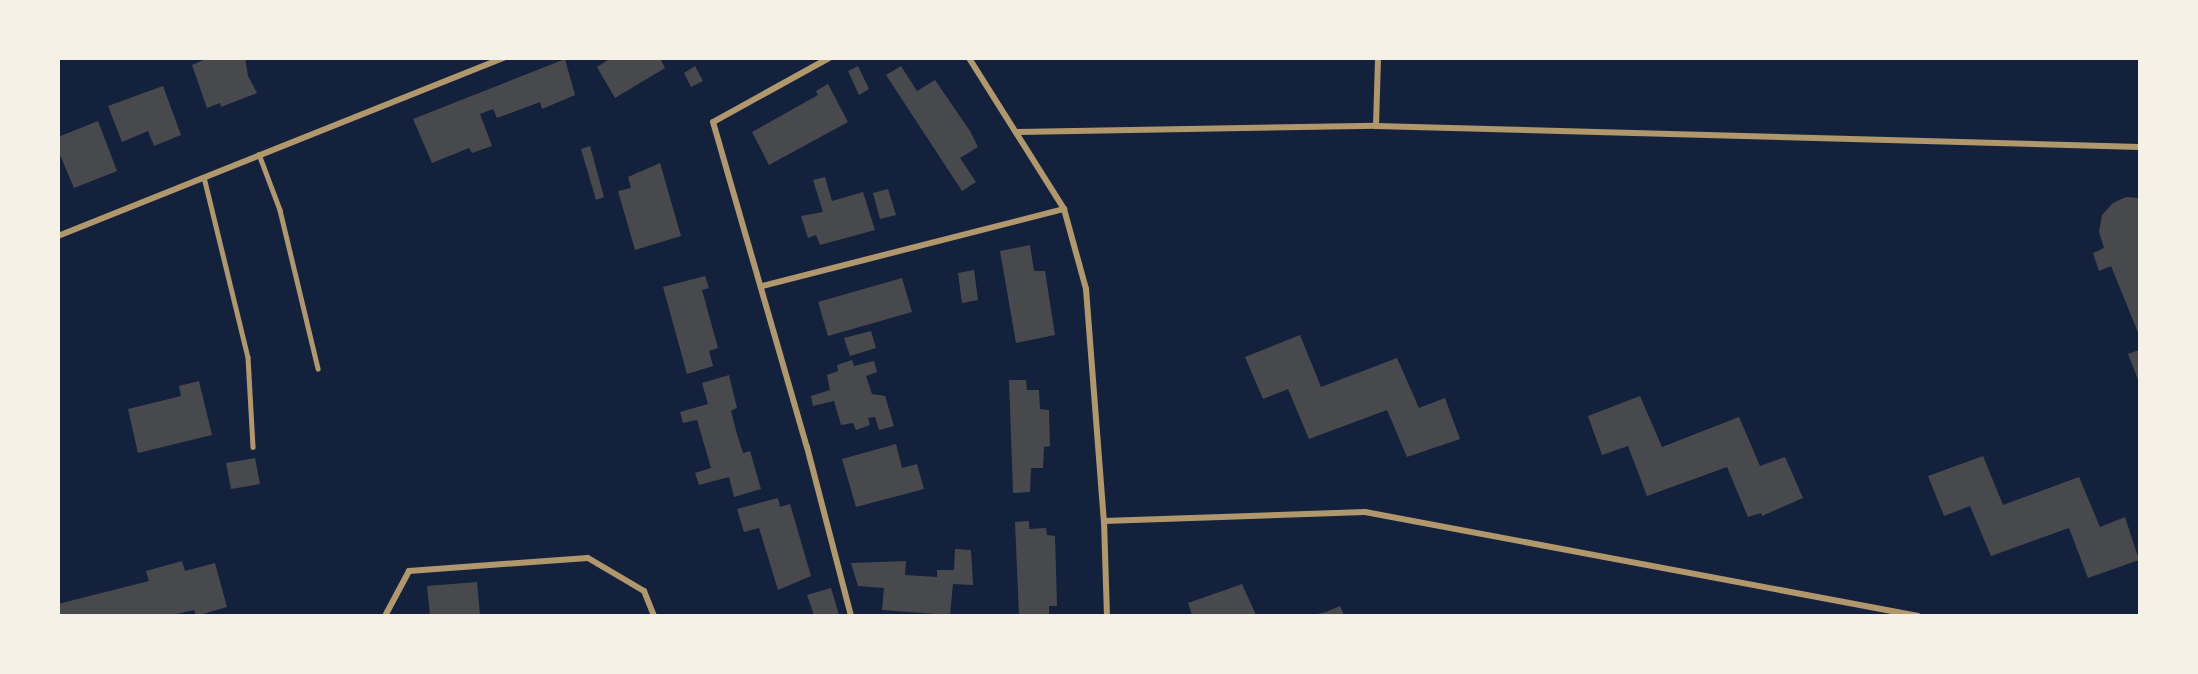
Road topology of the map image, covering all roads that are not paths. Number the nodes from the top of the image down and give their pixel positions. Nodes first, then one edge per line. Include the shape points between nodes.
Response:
1 (504, 58) edge
2 (829, 58) edge
3 (969, 58) edge
4 (1378, 58) edge
5 (1376, 126) junction
6 (1018, 132) junction
7 (2139, 147) edge
8 (260, 154) junction
9 (204, 177) junction
10 (1064, 209) junction
11 (58, 236) edge
12 (762, 286) junction
13 (318, 368) dead end
14 (253, 447) dead end
15 (1104, 521) junction
16 (385, 615) edge
17 (654, 615) edge
18 (851, 615) edge
19 (1107, 615) edge
20 (1918, 615) edge

1 - 8 street
2 - 12 street via 712,122
3 - 6 street
4 - 5 street
5 - 6 street
5 - 7 street
6 - 10 street
8 - 9 street
8 - 13 lane via 280,210
9 - 11 street
9 - 14 lane via 248,357
10 - 12 street
10 - 15 street via 1086,289
12 - 18 street
15 - 19 street
15 - 20 street via 1365,512
16 - 17 street via 409,571 588,558 644,591

